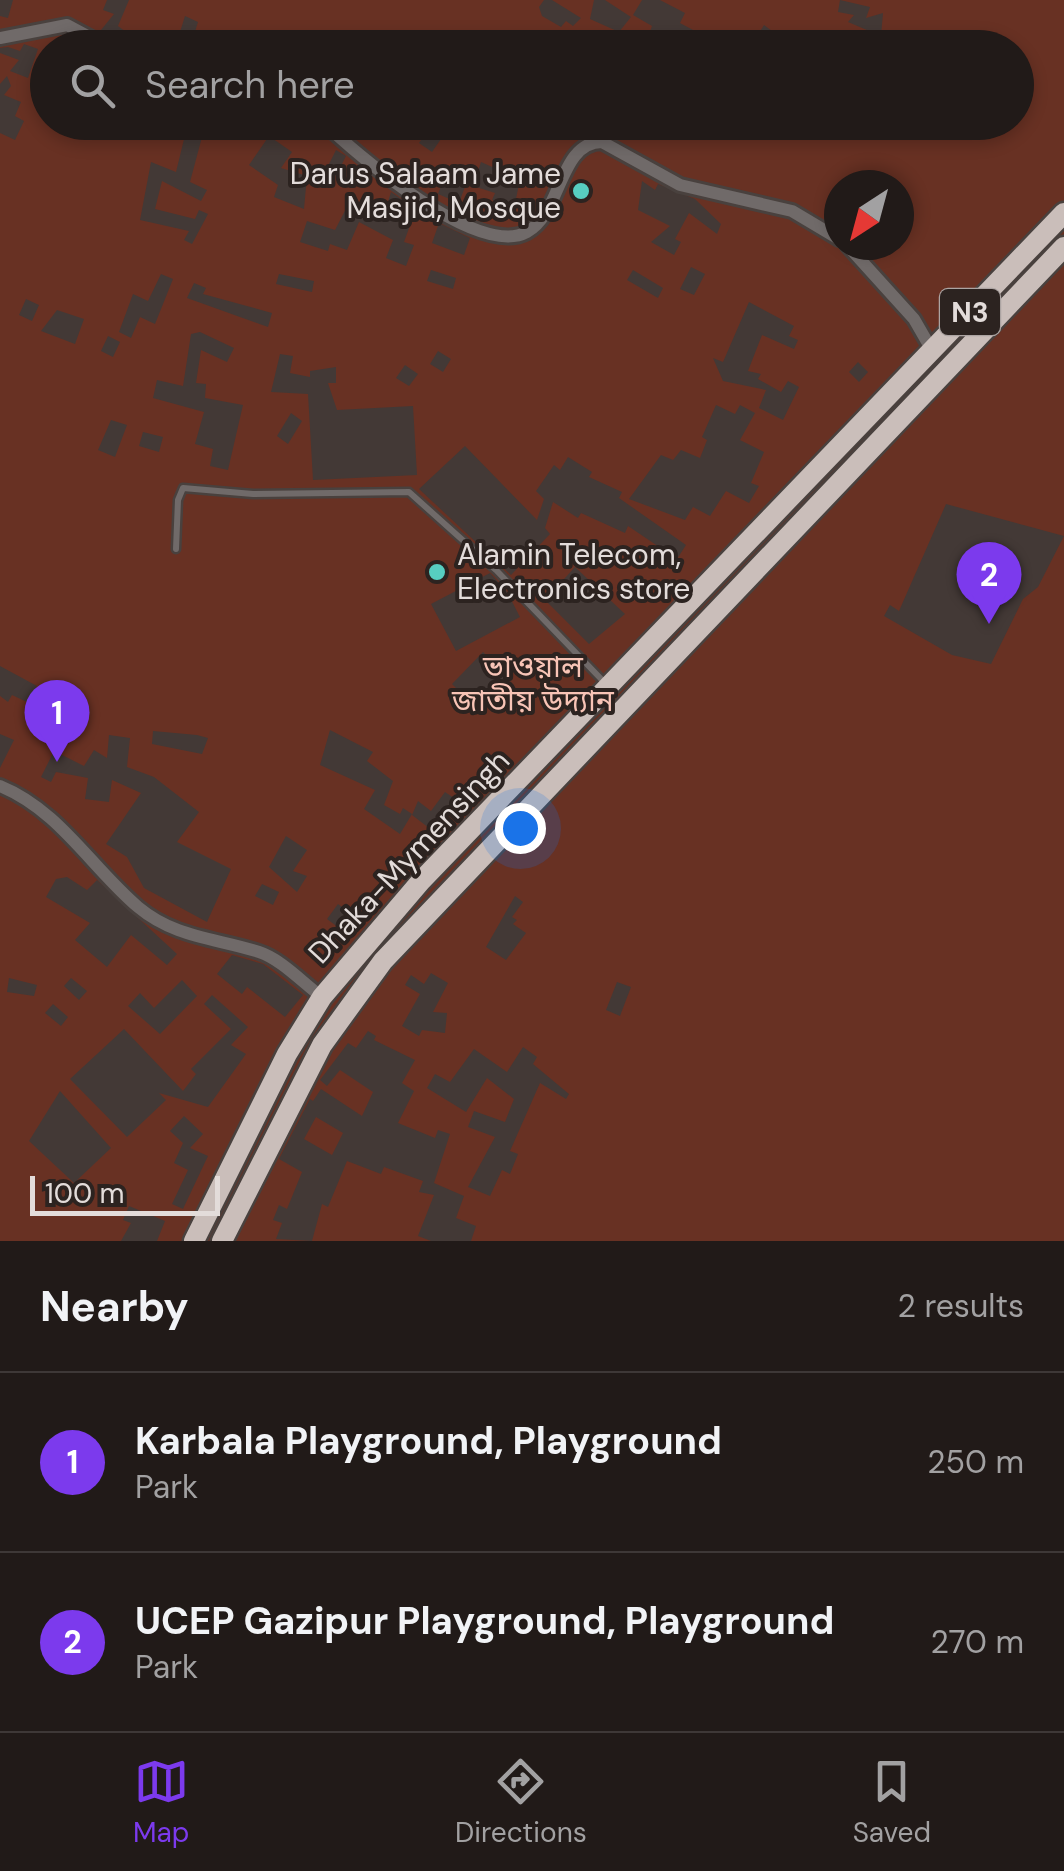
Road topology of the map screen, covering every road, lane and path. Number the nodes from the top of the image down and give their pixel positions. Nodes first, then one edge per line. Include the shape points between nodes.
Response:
1 (41, 30) edge
2 (76, 30) edge
3 (30, 32) edge
4 (0, 38) edge
5 (343, 140) edge
6 (1064, 212) edge
7 (824, 230) edge
8 (1064, 247) edge
9 (861, 260) edge
10 (932, 352) junction
11 (176, 549) dead end
12 (610, 687) junction
13 (0, 786) edge
14 (322, 997) junction
15 (194, 1241) edge
16 (222, 1241) edge

1 - 2 street
3 - 4 street
5 - 7 street via 436,209 502,236 534,228 590,142 602,142 680,185 792,211
6 - 10 highway, Dhaka-Mymensingh / N3
8 - 16 highway, Dhaka-Mymensingh / N3 via 383,962 322,1045
9 - 10 street via 914,319
10 - 12 highway, Dhaka-Mymensingh / N3
11 - 12 lane via 183,488 409,492
12 - 14 highway, Dhaka-Mymensingh / N3 via 421,881
13 - 14 street via 43,810 153,917 188,936 262,953
14 - 15 highway, Dhaka-Mymensingh / N3

